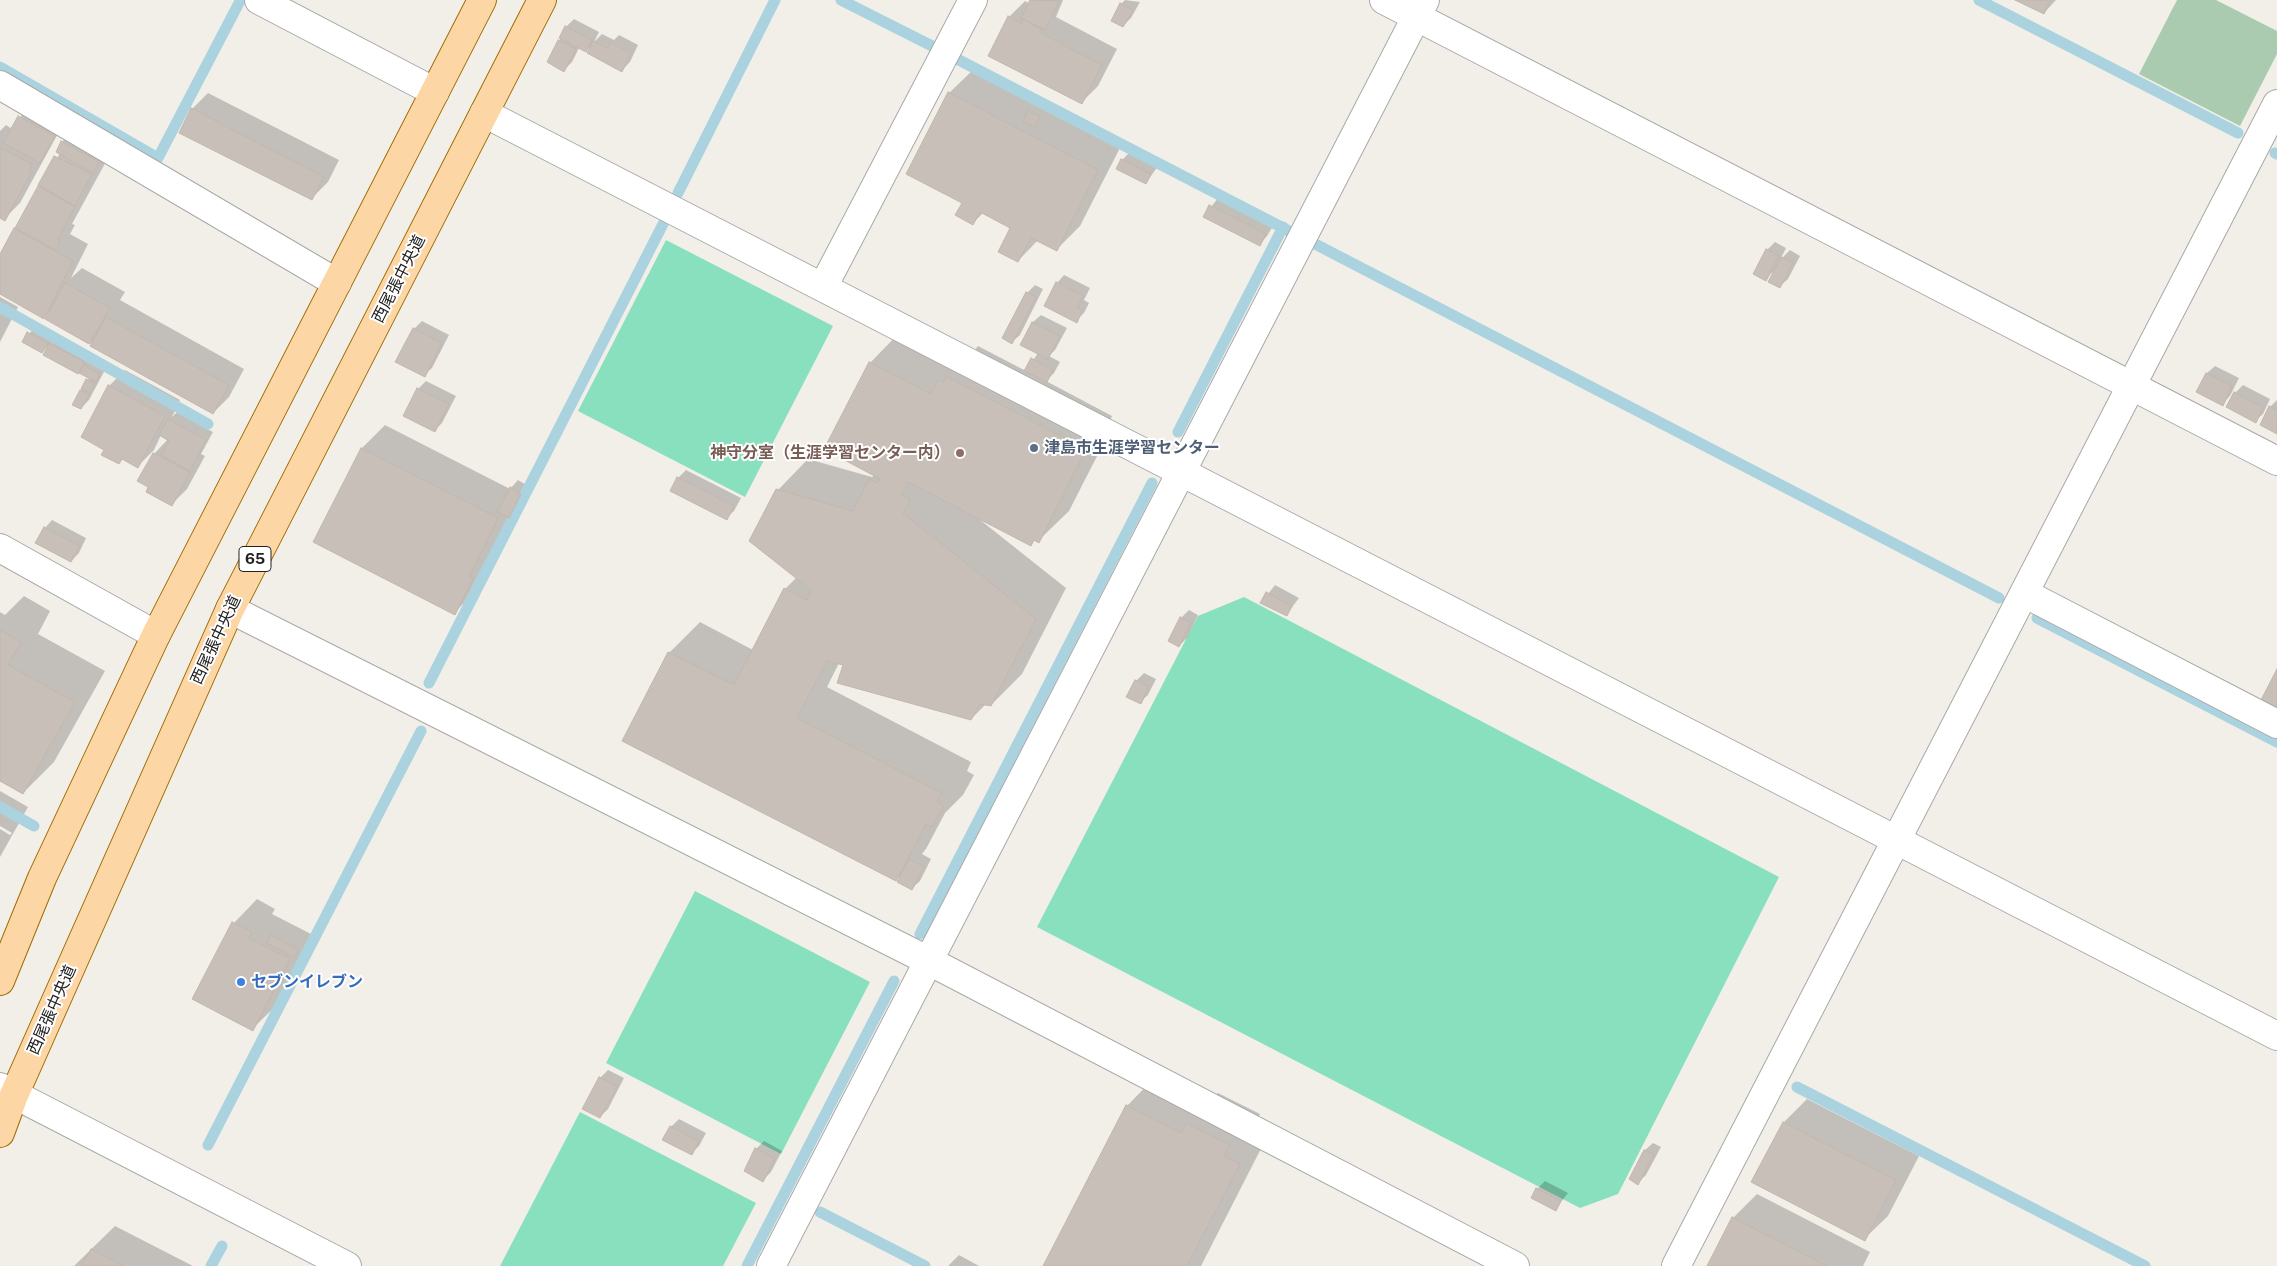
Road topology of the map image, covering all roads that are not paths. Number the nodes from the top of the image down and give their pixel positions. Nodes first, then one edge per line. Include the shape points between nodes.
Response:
1 (258, 0) edge
2 (482, 0) edge
3 (542, 0) edge
4 (972, 0) edge
5 (1384, 0) edge
6 (1420, 8) edge
7 (0, 85) edge
8 (434, 92) junction
9 (2277, 104) edge
10 (484, 113) junction
11 (337, 282) junction
12 (823, 287) junction
13 (2131, 386) junction
14 (2277, 461) edge
15 (1182, 472) junction
16 (0, 548) edge
17 (2024, 593) junction
18 (230, 608) junction
19 (156, 635) junction
20 (2277, 724) edge
21 (1897, 840) junction
22 (929, 961) junction
23 (0, 981) edge
24 (2277, 1036) edge
25 (7, 1091) edge
26 (0, 1133) edge
27 (347, 1266) edge
28 (771, 1266) edge
29 (1515, 1266) edge
30 (1676, 1266) edge

1 - 8 street
2 - 8 main road
3 - 10 main road, 西尾張中央道 / 65
4 - 12 street
5 - 6 street
6 - 13 street
6 - 15 street
7 - 11 street
8 - 11 main road
9 - 13 street
10 - 12 street
10 - 18 main road, 西尾張中央道 / 65
11 - 19 main road
12 - 15 street
13 - 14 street
13 - 17 street
15 - 21 street
15 - 22 street
16 - 19 street
17 - 20 street
17 - 21 street
18 - 22 street
18 - 25 main road, 西尾張中央道 / 65
19 - 23 main road via 42,878
21 - 24 street
21 - 30 street
22 - 28 street
22 - 29 street
25 - 26 main road, 西尾張中央道 / 65
25 - 27 street

